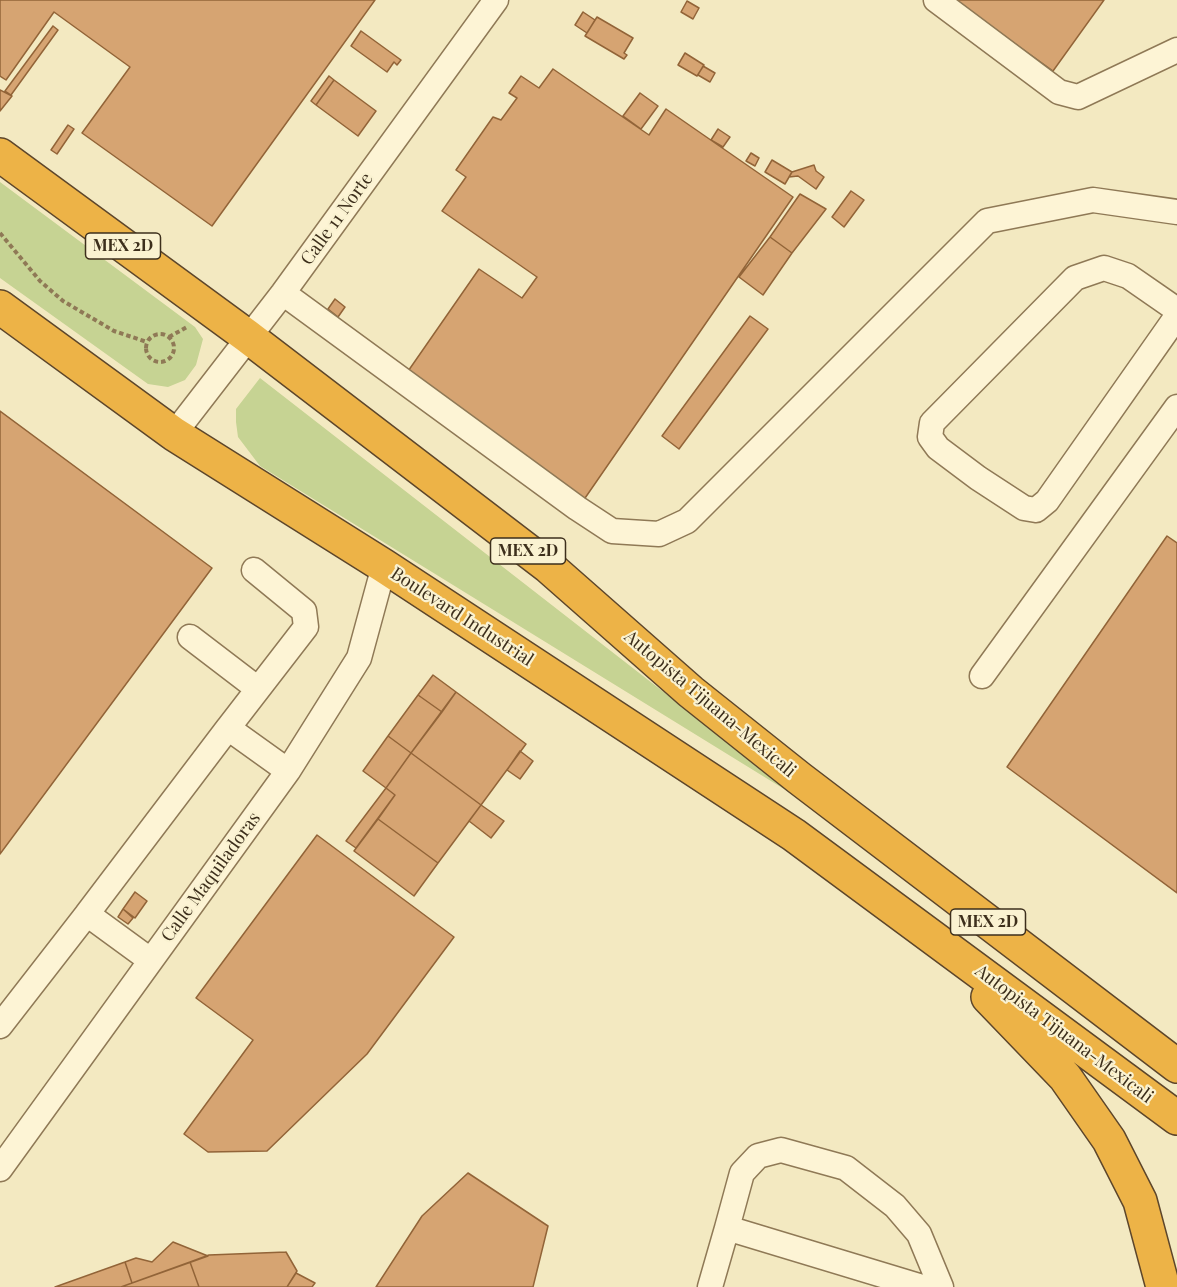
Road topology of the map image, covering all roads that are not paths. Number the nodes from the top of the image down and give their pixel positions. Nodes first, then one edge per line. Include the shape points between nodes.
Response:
1 (496, 0) edge
2 (936, 0) edge
3 (1177, 50) edge
4 (0, 155) edge
5 (1177, 212) edge
6 (283, 293) junction
7 (0, 307) edge
8 (1177, 310) edge
9 (1177, 316) edge
10 (247, 336) junction
11 (1177, 407) edge
12 (174, 434) junction
13 (384, 566) junction
14 (254, 570) dead end
15 (190, 637) dead end
16 (982, 676) dead end
17 (258, 689) junction
18 (228, 728) junction
19 (288, 771) junction
20 (87, 914) junction
21 (923, 928) junction
22 (150, 960) junction
23 (0, 1026) edge
24 (1177, 1065) edge
25 (1177, 1118) edge
26 (0, 1169) edge
27 (726, 1228) junction
28 (710, 1287) edge
29 (922, 1287) edge
30 (941, 1287) edge
31 (1163, 1287) edge

1 - 6 street, Calle 11 Norte
2 - 3 street via 1059,92 1078,97
4 - 10 highway, MEX 2D
5 - 6 street via 1093,200 987,220 687,521 659,534 612,531 585,514
6 - 10 street, Calle 11 Norte
7 - 12 highway, Boulevard Industrial / MEX 2D
8 - 9 street via 1128,276 1104,268 1075,278 932,423 930,437 938,448 978,478 1024,508 1036,510 1047,501
10 - 12 street, Calle 11 Norte
10 - 24 highway, Autopista Tijuana-Mexicali / MEX 2D via 549,567 691,692 798,778
11 - 16 street
12 - 13 highway, Boulevard Industrial / MEX 2D
13 - 19 street, Calle Maquiladoras via 359,658
13 - 21 highway, Boulevard Industrial / MEX 2D via 794,835
14 - 17 street via 304,611 306,627
15 - 17 street
17 - 18 street
18 - 19 street
18 - 20 street
19 - 22 street, Calle Maquiladoras
20 - 22 street
20 - 23 street
21 - 25 highway, Autopista Tijuana-Mexicali / MEX 2D
21 - 31 highway via 1065,1077 1109,1140 1140,1201
22 - 26 street, Calle Maquiladoras
27 - 28 street
27 - 29 street
27 - 30 street via 742,1173 758,1156 780,1150 846,1168 895,1206 919,1234

